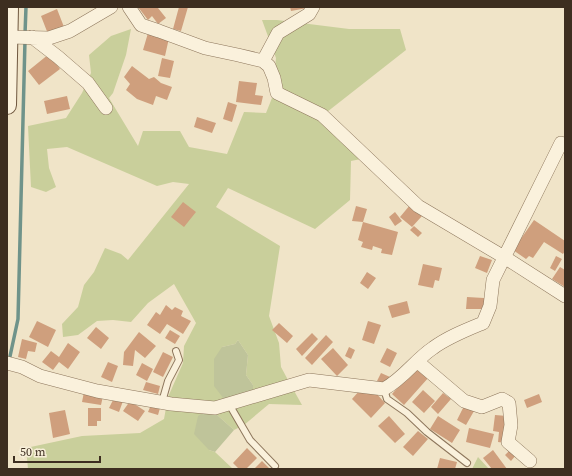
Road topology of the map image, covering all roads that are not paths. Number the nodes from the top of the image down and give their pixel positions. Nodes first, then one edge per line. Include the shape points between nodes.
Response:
1 (9, 7) edge
2 (111, 7) edge
3 (129, 7) edge
4 (313, 7) edge
5 (10, 37) junction
6 (32, 37) junction
7 (263, 61) junction
8 (7, 98) edge
9 (7, 105) edge
10 (106, 108) dead end
11 (561, 143) dead end
12 (504, 257) junction
13 (565, 296) edge
14 (176, 351) dead end
15 (418, 362) junction
16 (12, 365) edge
17 (384, 389) junction
18 (162, 402) junction
19 (229, 404) junction
20 (530, 461) dead end
21 (467, 464) dead end
22 (275, 466) dead end

1 - 5 street
2 - 6 street via 70,31 49,38
3 - 7 street via 141,25 205,48
4 - 7 street via 309,14 278,33
5 - 6 street
5 - 8 street
6 - 10 street via 88,83
7 - 12 street via 269,66 277,93 322,115 418,206
8 - 9 street
11 - 12 street
12 - 13 street
12 - 15 street via 493,280 490,306 483,323 450,337 432,348
14 - 18 lane via 179,360 168,381
15 - 17 street
15 - 20 street via 464,401 482,407 502,399 509,403 511,425 508,442
16 - 18 street via 40,376 97,391
17 - 19 street via 309,380
17 - 21 lane via 387,400 407,413
18 - 19 street via 215,408
19 - 22 lane via 250,440

